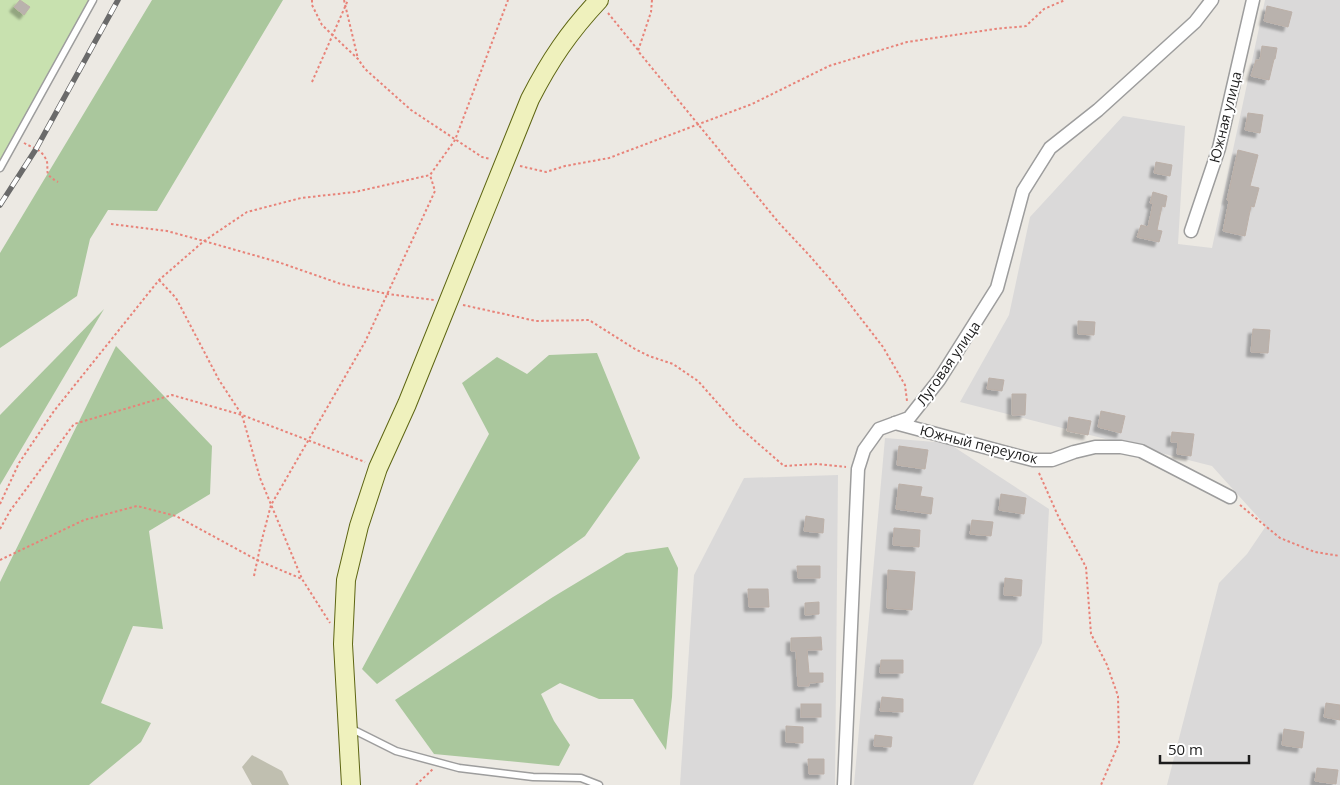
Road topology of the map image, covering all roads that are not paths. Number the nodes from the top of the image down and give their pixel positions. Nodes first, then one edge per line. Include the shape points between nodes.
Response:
1 (93, 0) edge
2 (1212, 0) edge
3 (1253, 0) edge
4 (599, 1) edge
5 (0, 168) edge
6 (1191, 231) dead end
7 (896, 423) junction
8 (1230, 497) road end
9 (348, 732) junction
10 (351, 785) edge
11 (599, 785) edge
12 (844, 785) edge

1 - 5 lane
2 - 7 street, Луговая улица via 1195,22 1098,110 1050,148 1023,190 997,288 938,380 909,418
3 - 6 street, Южная улица via 1219,148
4 - 9 street via 574,28 547,66 530,99 378,468 346,580 343,644
7 - 8 street, Южный переулок via 1033,460 1052,460 1095,447 1141,451
7 - 12 street, Луговая улица via 879,429 864,450 858,469
9 - 10 street
9 - 11 lane via 354,730 396,751 459,768 533,777 581,778

